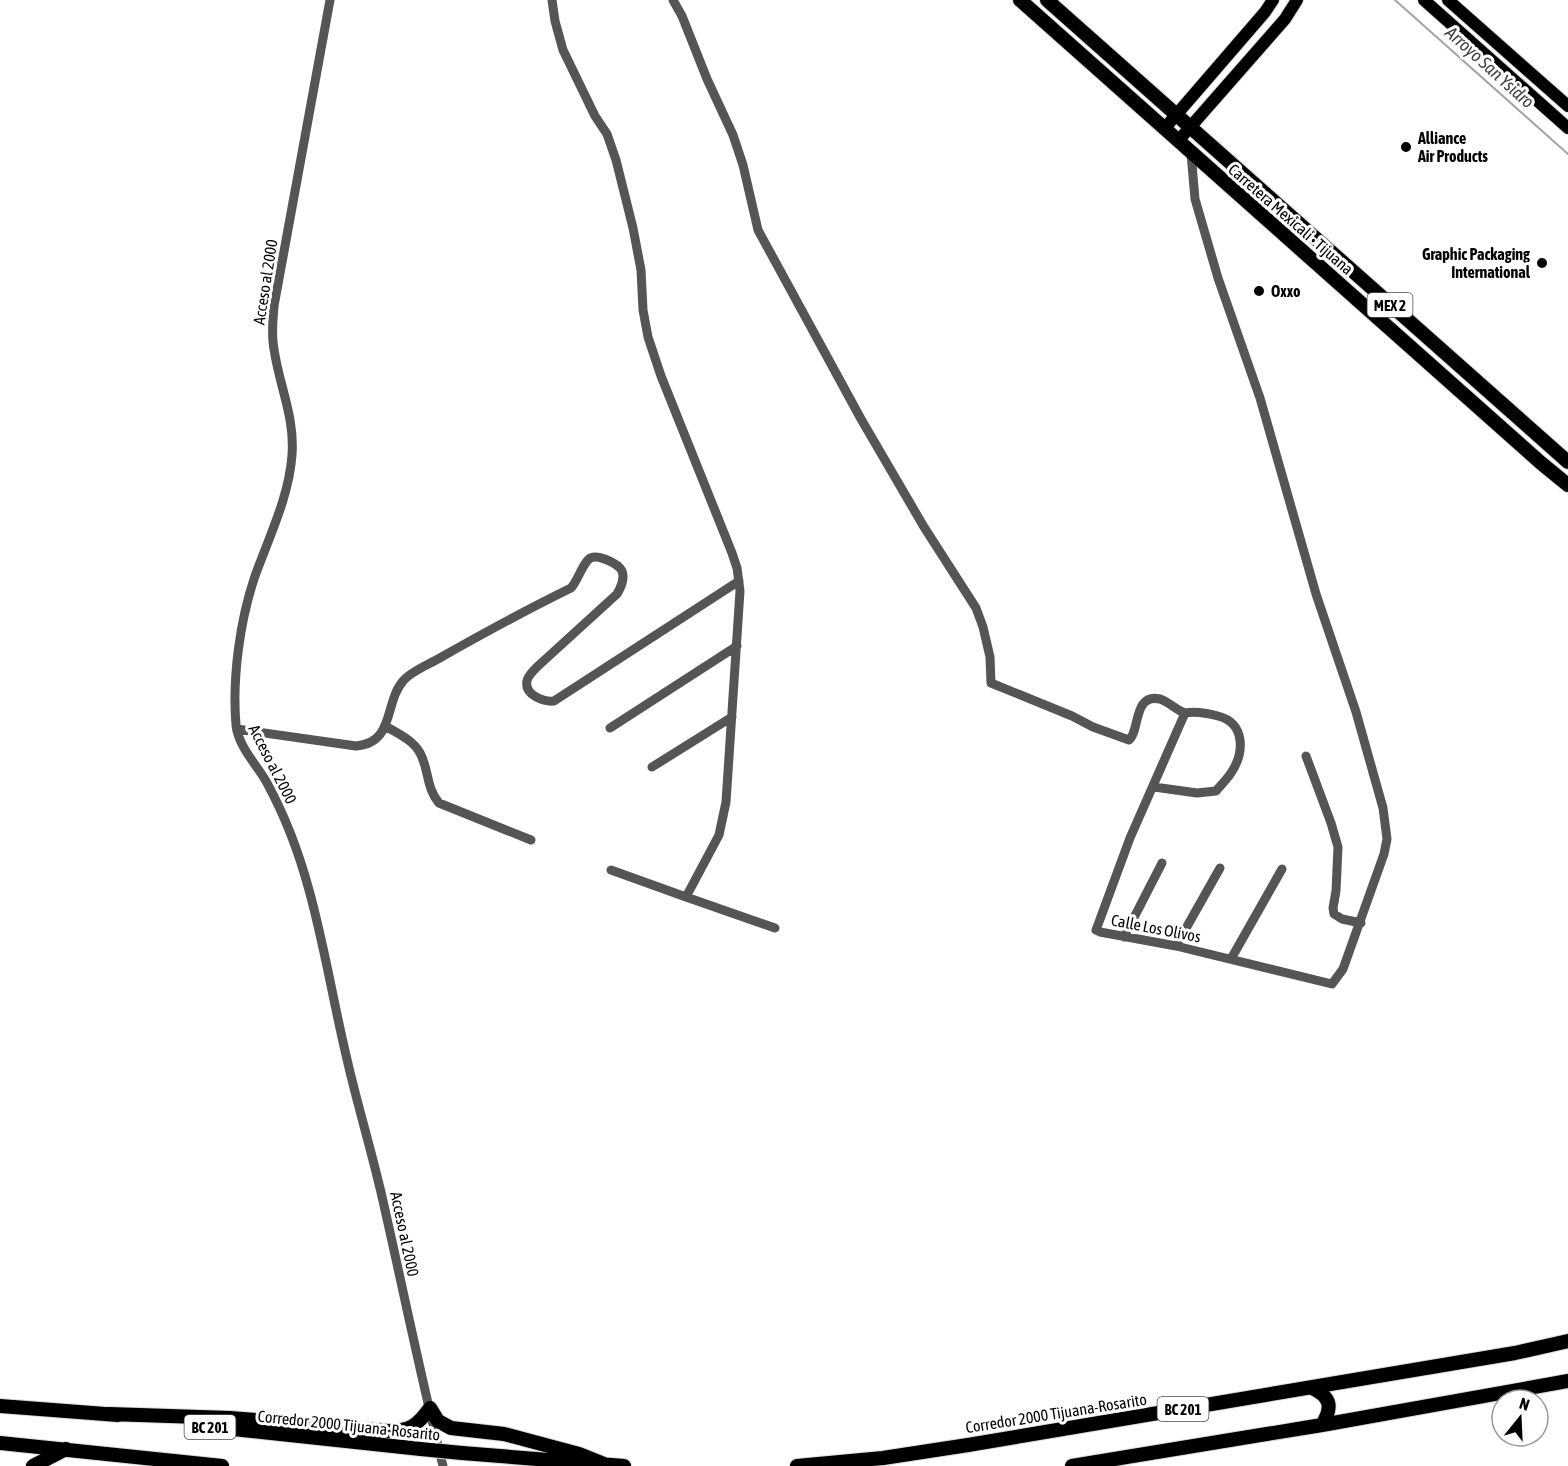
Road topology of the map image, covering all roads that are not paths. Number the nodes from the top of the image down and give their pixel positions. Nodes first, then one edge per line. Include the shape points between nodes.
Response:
1 (330, 0) edge
2 (552, 0) edge
3 (673, 0) edge
4 (1020, 0) edge
5 (1047, 0) edge
6 (1273, 0) edge
7 (1297, 0) edge
8 (1424, 0) edge
9 (1448, 0) edge
10 (1568, 106) edge
11 (1176, 115) junction
12 (1190, 128) junction
13 (1568, 128) edge
14 (1164, 129) junction
15 (1178, 141) junction
16 (1191, 153) junction
17 (1568, 462) edge
18 (1568, 484) edge
19 (739, 582) junction
20 (737, 646) junction
21 (1185, 713) junction
22 (732, 717) junction
23 (385, 726) junction
24 (610, 728) dead end
25 (237, 729) junction
26 (1306, 756) dead end
27 (652, 767) dead end
28 (1154, 787) junction
29 (531, 840) dead end
30 (1161, 863) dead end
31 (1220, 868) dead end
32 (1282, 868) dead end
33 (611, 870) dead end
34 (686, 897) junction
35 (1361, 923) junction
36 (775, 928) dead end
37 (1124, 936) junction
38 (1176, 946) junction
39 (1231, 959) junction
40 (1568, 1341) edge
41 (1568, 1381) edge
42 (1312, 1388) junction
43 (0, 1406) edge
44 (430, 1408) junction
45 (109, 1414) junction
46 (1322, 1425) junction
47 (0, 1443) edge
48 (66, 1449) junction
49 (185, 1464) edge
50 (604, 1464) junction
51 (33, 1466) edge
52 (222, 1466) edge
53 (443, 1466) edge
54 (624, 1466) edge
55 (797, 1466) edge
56 (1072, 1466) edge

1 - 25 street, Acceso al 2000 via 272,330 292,429 292,457 285,493 243,616 238,646
2 - 19 street via 562,50 607,134 616,160 639,259 648,337 732,553
3 - 21 street via 733,135 758,230 861,419 976,608 990,657 991,682 1129,740 1140,708 1146,702 1164,700
4 - 14 highway, Carretera Mexicali - Tijuana / MEX 2
5 - 11 highway, Carretera Mexicali - Tijuana / MEX 2
6 - 11 main road
7 - 12 main road
8 - 13 main road
9 - 10 main road
11 - 12 highway, Carretera Mexicali - Tijuana / MEX 2
11 - 14 main road
12 - 15 main road
12 - 17 highway, Carretera Mexicali - Tijuana / MEX 2
14 - 15 highway, Carretera Mexicali - Tijuana / MEX 2
15 - 16 highway, Carretera Mexicali - Tijuana / MEX 2
16 - 18 highway, Carretera Mexicali - Tijuana / MEX 2
16 - 35 street via 1196,199 1218,278 1260,398 1383,808 1387,839
19 - 20 street
19 - 23 street via 554,701 546,702 529,690 527,679 622,586 623,575 618,566 597,556 592,558 571,588 404,679
20 - 22 street
20 - 24 street
21 - 28 street, Calle Los Olivos
21 - 28 street via 1216,715 1237,727 1241,748 1238,760 1216,790 1197,793
22 - 27 street
22 - 34 street via 723,823
23 - 25 street via 368,745 356,746
23 - 29 street via 407,739 420,753 432,795 440,802
25 - 44 street, Acceso al 2000 via 289,829 308,887
26 - 35 street via 1338,847 1334,914
28 - 37 street, Calle Los Olivos via 1096,928
30 - 37 street
31 - 38 street
32 - 39 street
33 - 34 street
34 - 36 street
35 - 39 street, Calle Los Olivos via 1334,982 1325,984
37 - 38 street, Calle Los Olivos
38 - 39 street, Calle Los Olivos
40 - 42 highway, Corredor 2000 Tijuana-Rosarito / BC 201
41 - 46 highway, BC 201
42 - 46 highway via 1328,1402
42 - 55 highway, Corredor 2000 Tijuana-Rosarito / BC 201 via 883,1458
43 - 45 highway, Corredor 2000 Tijuana-Rosarito / BC 201
44 - 45 highway via 413,1427 401,1431 230,1418
44 - 50 highway via 438,1420 451,1428 504,1434
44 - 53 street, Acceso al 2000
45 - 50 highway, Corredor 2000 Tijuana-Rosarito / BC 201, bridge via 257,1433
46 - 56 highway, BC 201
47 - 48 highway, BC 201
48 - 49 highway, BC 201
48 - 51 highway
49 - 52 highway, BC 201
50 - 54 highway, Corredor 2000 Tijuana-Rosarito / BC 201

